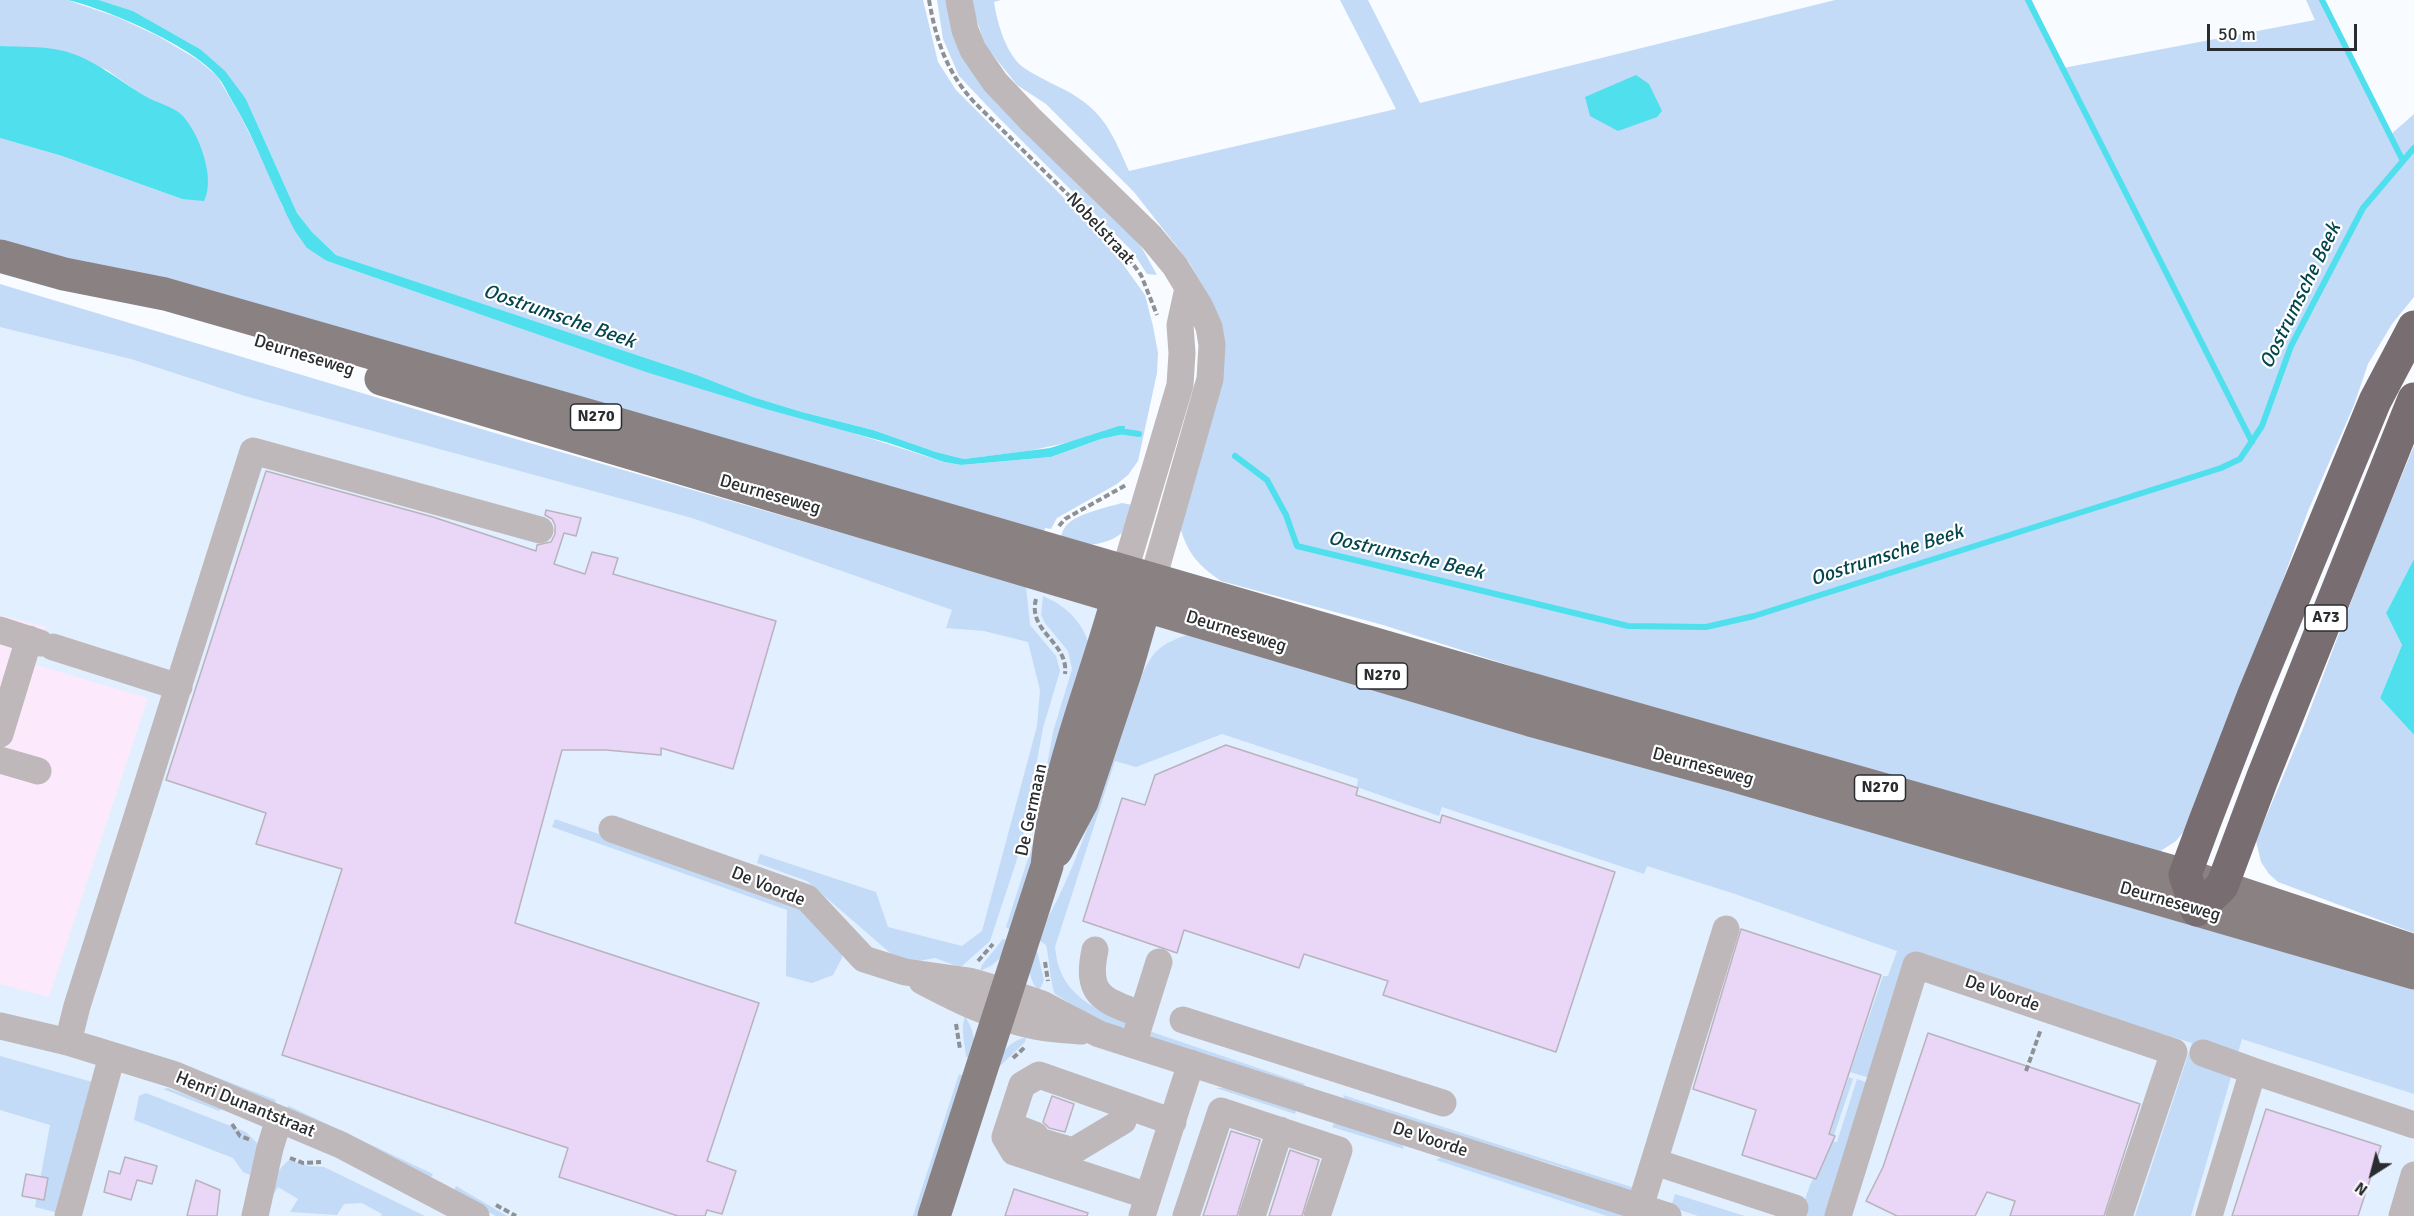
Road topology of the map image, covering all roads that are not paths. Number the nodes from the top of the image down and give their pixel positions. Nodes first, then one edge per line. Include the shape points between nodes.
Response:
1 (958, 0) edge
2 (0, 256) edge
3 (2414, 327) edge
4 (2414, 399) edge
5 (540, 530) dead end
6 (1135, 588) junction
7 (0, 630) edge
8 (41, 643) junction
9 (178, 687) junction
10 (0, 734) edge
11 (0, 760) edge
12 (38, 771) dead end
13 (612, 829) dead end
14 (2186, 875) junction
15 (2222, 886) junction
16 (2197, 910) junction
17 (1726, 929) dead end
18 (1095, 950) dead end
19 (2414, 951) edge
20 (1159, 962) dead end
21 (2414, 974) edge
22 (1003, 1004) junction
23 (1142, 1015) junction
24 (1183, 1020) dead end
25 (0, 1026) edge
26 (68, 1042) junction
27 (1134, 1045) junction
28 (2203, 1053) dead end
29 (112, 1056) junction
30 (1191, 1063) junction
31 (1333, 1068) junction
32 (2253, 1071) junction
33 (1443, 1103) dead end
34 (1322, 1105) junction
35 (1127, 1106) junction
36 (279, 1119) junction
37 (1173, 1122) junction
38 (1009, 1125) junction
39 (2414, 1125) edge
40 (1280, 1130) junction
41 (1655, 1162) junction
42 (2414, 1175) edge
43 (1145, 1206) edge
44 (1640, 1207) junction
45 (1795, 1208) dead end
46 (264, 1214) edge
47 (68, 1216) edge
48 (476, 1216) edge
49 (934, 1216) edge
50 (1186, 1216) edge
51 (1252, 1216) edge
52 (1317, 1216) edge
53 (1668, 1216) edge
54 (1838, 1216) edge
55 (2119, 1216) edge
56 (2209, 1216) edge
57 (2402, 1216) edge

1 - 6 street, Nobelstraat via 973,50 995,82 1151,237 1175,266 1209,327 1210,379
2 - 6 main road, Deurneseweg / N270 via 64,274 165,294
3 - 14 highway, A73 via 2375,400 2253,694
4 - 15 highway, A73
5 - 9 street via 253,451
6 - 14 main road, Deurneseweg / N270
6 - 16 main road, Deurneseweg / N270 via 1530,720
6 - 22 main road, De Germaan via 1128,667 1082,802 1047,866
7 - 8 street
8 - 9 street
8 - 10 street
9 - 26 street
11 - 12 street
13 - 22 street, De Voorde via 807,898 864,959 905,972 964,999
14 - 15 main road, Deurneseweg / N270
14 - 16 highway
15 - 16 highway
15 - 19 main road, Deurneseweg / N270
16 - 21 main road, Deurneseweg / N270
17 - 41 street
18 - 23 street via 1094,986 1100,996
20 - 23 street
22 - 27 street, De Voorde via 1035,1026 1099,1034
22 - 49 main road, De Germaan
23 - 27 street
24 - 31 street
25 - 26 street, Henri Dunantstraat
26 - 29 street, Henri Dunantstraat
27 - 30 street, De Voorde
28 - 32 street
29 - 36 street, Henri Dunantstraat via 175,1075
29 - 47 street
30 - 34 street, De Voorde
30 - 37 street
31 - 33 street
31 - 34 street
32 - 39 street
32 - 56 street
34 - 44 street, De Voorde
35 - 37 street
35 - 38 street via 1123,1121 1073,1151 1039,1141 1035,1135
35 - 38 street via 1039,1075 1022,1085
36 - 46 street via 270,1149
36 - 48 street, Henri Dunantstraat via 341,1145
37 - 43 street
38 - 43 street via 1005,1137 1014,1152
40 - 50 street via 1221,1111
40 - 51 street
40 - 52 street via 1339,1149
41 - 44 street
41 - 45 street
42 - 57 street
44 - 53 street, De Voorde
54 - 55 street, De Voorde via 1916,965 2174,1052

